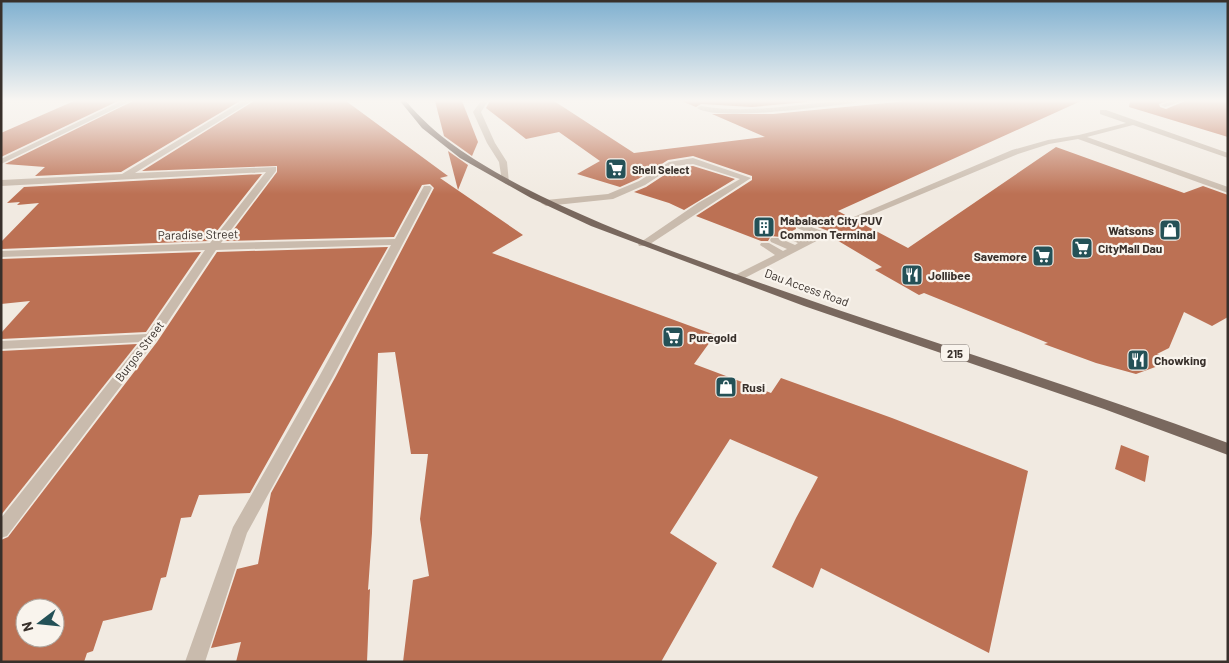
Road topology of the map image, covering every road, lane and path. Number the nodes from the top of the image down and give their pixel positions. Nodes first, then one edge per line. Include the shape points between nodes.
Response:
1 (63, 132) edge
2 (198, 132) edge
3 (431, 132) edge
4 (485, 132) edge
5 (1099, 132) edge
6 (1159, 132) edge
7 (1079, 137) junction
8 (1228, 156) edge
9 (1, 162) edge
10 (123, 178) junction
11 (506, 182) junction
12 (1, 183) edge
13 (427, 188) dead end
14 (1228, 190) edge
15 (546, 203) junction
16 (854, 219) dead end
17 (783, 236) junction
18 (396, 242) junction
19 (643, 244) junction
20 (805, 244) junction
21 (213, 246) junction
22 (1, 254) edge
23 (737, 278) junction
24 (150, 338) junction
25 (1, 344) edge
26 (1228, 449) edge
27 (1, 531) edge
28 (195, 662) edge

1 - 9 street
2 - 10 street
3 - 11 main road, Dau Access Road / 215 via 465,159
4 - 11 street via 503,162
5 - 7 street
6 - 8 street
7 - 14 street
7 - 16 street via 1015,152
10 - 12 street
10 - 21 street, Burgos Street via 273,169
11 - 15 main road, Dau Access Road / 215
13 - 18 street
15 - 19 main road, Dau Access Road / 215
15 - 19 street via 610,197 642,183 672,164 685,161 747,178
17 - 20 street
17 - 20 street
17 - 20 street
18 - 21 street, Paradise Street
18 - 28 street via 327,375 239,532
19 - 23 main road, Dau Access Road / 215
20 - 23 street
21 - 22 street, Paradise Street
21 - 24 street, Burgos Street
23 - 26 main road, Dau Access Road / 215 via 1064,389
24 - 25 street
24 - 27 street, Burgos Street

